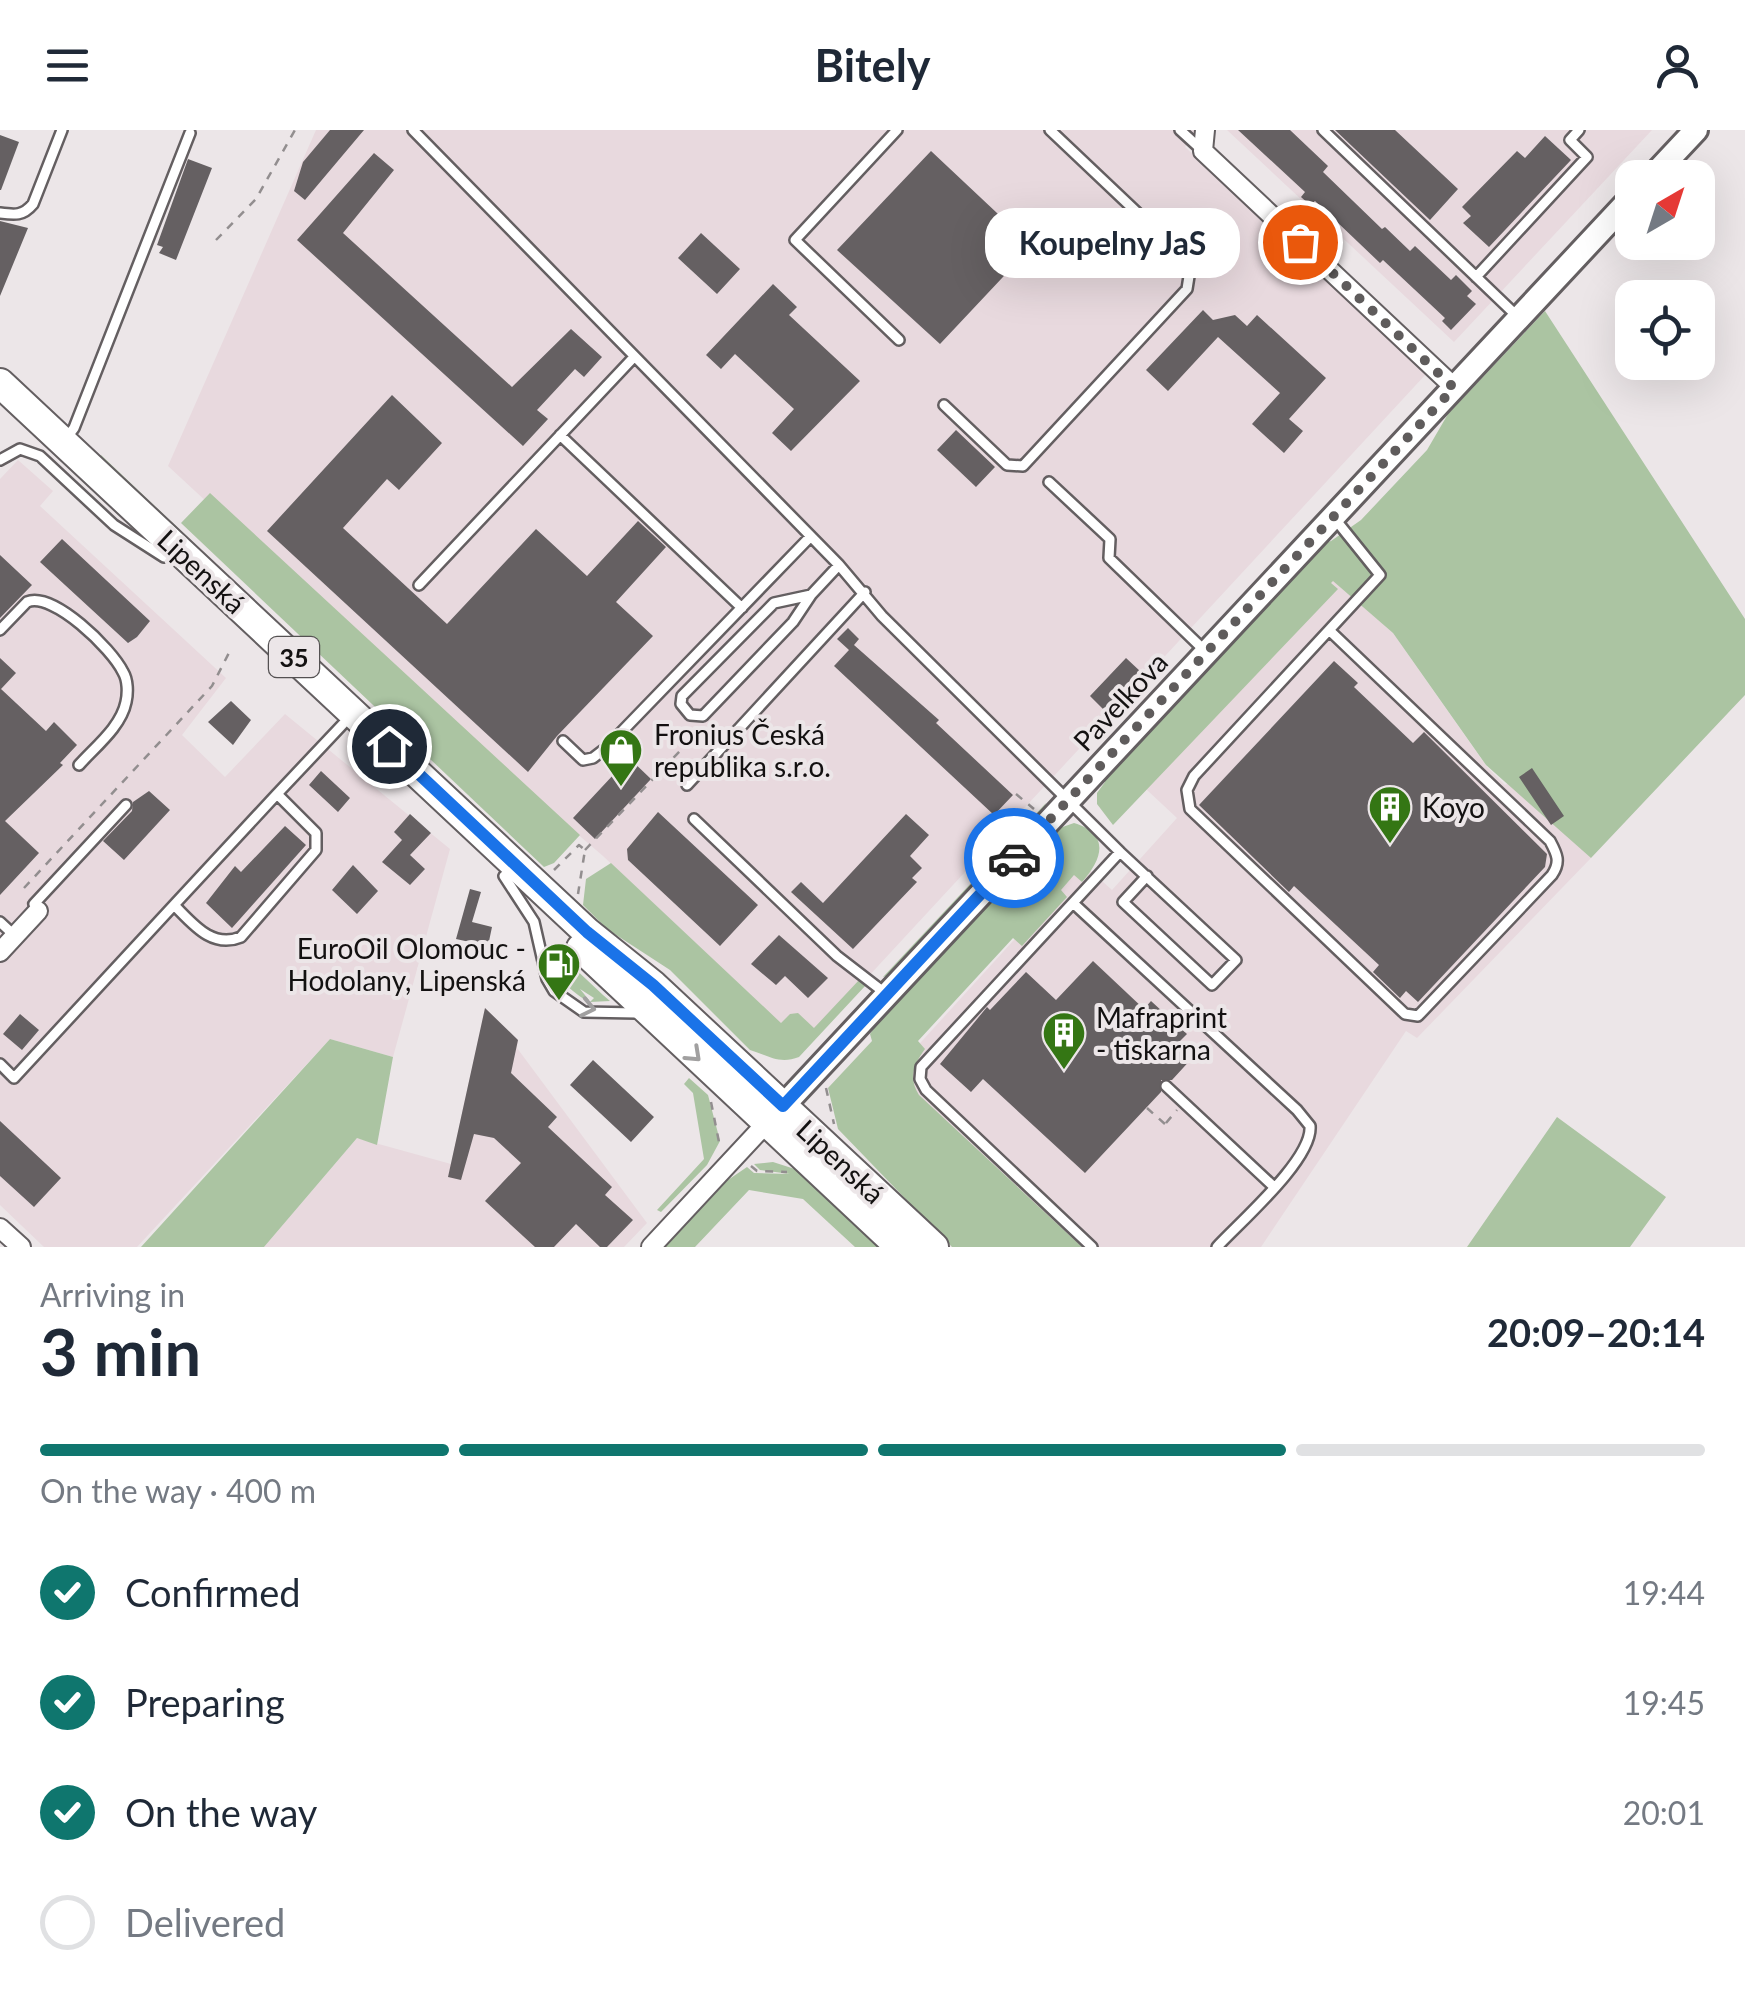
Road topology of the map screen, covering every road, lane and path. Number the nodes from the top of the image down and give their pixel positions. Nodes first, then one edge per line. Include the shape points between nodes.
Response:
1 (62, 130) edge
2 (295, 130) edge
3 (413, 130) edge
4 (897, 130) edge
5 (1050, 130) edge
6 (1180, 130) edge
7 (1205, 130) edge
8 (1323, 130) edge
9 (1580, 130) edge
10 (1693, 131) edge
11 (190, 133) dead end
12 (1203, 151) junction
13 (1667, 160) edge
14 (0, 213) edge
15 (1615, 215) edge
16 (216, 240) dead end
17 (1476, 277) junction
18 (1520, 318) junction
19 (899, 340) dead end
20 (634, 357) junction
21 (0, 383) edge
22 (1454, 388) junction
23 (0, 403) edge
24 (944, 405) dead end
25 (560, 434) junction
26 (64, 442) junction
27 (1, 456) edge
28 (1049, 482) dead end
29 (1333, 517) junction
30 (810, 537) junction
31 (164, 556) junction
32 (839, 565) junction
33 (419, 585) dead end
34 (865, 592) junction
35 (810, 594) junction
36 (742, 608) junction
37 (0, 630) edge
38 (1329, 630) junction
39 (232, 647) dead end
40 (1206, 652) junction
41 (343, 724) junction
42 (702, 728) dead end
43 (564, 742) dead end
44 (79, 765) dead end
45 (687, 785) dead end
46 (278, 794) junction
47 (1016, 794) dead end
48 (1068, 801) junction
49 (126, 805) dead end
50 (1009, 810) dead end
51 (1034, 810) dead end
52 (694, 819) dead end
53 (1022, 823) dead end
54 (584, 850) junction
55 (1120, 852) junction
56 (549, 875) dead end
57 (504, 876) junction
58 (1147, 876) junction
59 (24, 888) dead end
60 (574, 900) dead end
61 (1074, 903) junction
62 (174, 905) junction
63 (38, 911) joint
64 (0, 922) edge
65 (15, 936) junction
66 (0, 952) edge
67 (886, 995) junction
68 (664, 1026) junction
69 (0, 1064) edge
70 (828, 1085) dead end
71 (1166, 1086) dead end
72 (708, 1091) dead end
73 (1147, 1108) dead end
74 (1179, 1108) dead end
75 (775, 1114) junction
76 (1155, 1122) dead end
77 (1165, 1124) junction
78 (835, 1128) dead end
79 (715, 1159) dead end
80 (1273, 1186) junction
81 (0, 1228) edge
82 (20, 1247) edge
83 (651, 1247) edge
84 (900, 1247) edge
85 (934, 1247) edge
86 (1092, 1247) edge
87 (1217, 1247) edge

1 - 14 lane via 33,204 16,215
2 - 16 path via 256,199
3 - 20 lane
4 - 19 lane via 796,240
5 - 24 lane via 1182,255 1190,270 1187,289 1023,466 1007,465
6 - 12 lane
7 - 12 street
8 - 17 lane
9 - 17 lane via 1570,140 1587,156
10 - 13 street
11 - 26 lane
12 - 22 street
15 - 18 street, Pavelkova
17 - 18 lane
18 - 22 street, Pavelkova
20 - 25 lane
20 - 30 lane
21 - 26 main road, Lipenská / 35
22 - 29 street, Pavelkova
23 - 31 main road, Lipenská / 35
25 - 33 lane
25 - 36 lane
26 - 75 main road, Lipenská / 35 via 587,932 653,985
27 - 31 lane via 20,449 40,456 114,525
28 - 40 lane via 1110,538 1109,558
29 - 38 lane via 1380,575
29 - 40 street, Pavelkova
30 - 32 lane
30 - 36 lane
31 - 41 main road, Lipenská / 35
32 - 34 lane
32 - 35 lane
34 - 45 lane
34 - 48 lane
35 - 35 lane via 704,716 690,715 682,696 774,603
36 - 43 lane via 594,758 584,760
37 - 44 lane via 27,602 48,600 122,667 127,700 121,718
38 - 38 lane via 1557,854 1552,875 1418,1016 1406,1014 1190,809 1187,790 1194,776
39 - 59 path via 212,686
40 - 48 street, Pavelkova
41 - 46 lane
41 - 57 main road, Lipenská / 35
42 - 54 path
46 - 62 lane
46 - 62 lane via 316,832 319,845 242,937 207,936
47 - 51 path
48 - 55 lane
48 - 67 street, Pavelkova
49 - 63 lane via 34,904
50 - 53 path
52 - 67 lane
54 - 56 path via 579,845
54 - 60 path
55 - 58 lane
55 - 61 lane
57 - 68 main road, Lipenská / 35
57 -> 68 lane via 534,922 554,991 584,1012 628,1011
58 - 58 lane via 1123,902 1212,985 1236,960
61 - 80 lane via 1307,1121 1306,1149
61 - 86 lane via 921,1067 920,1080
62 - 69 lane via 14,1078
63 - 65 street
64 - 65 lane
65 - 66 street
67 - 75 street, Pavelkova
68 -> 75 main road, Lipenská / 35
70 - 78 path via 824,1095
71 - 80 lane
72 - 79 path via 723,1141
73 - 77 path
74 - 77 path
75 - 83 street, Pavelkova
75 - 84 main road, Lipenská / 35
75 - 85 main road, Lipenská / 35
76 - 77 path
80 - 87 lane
81 - 82 street

